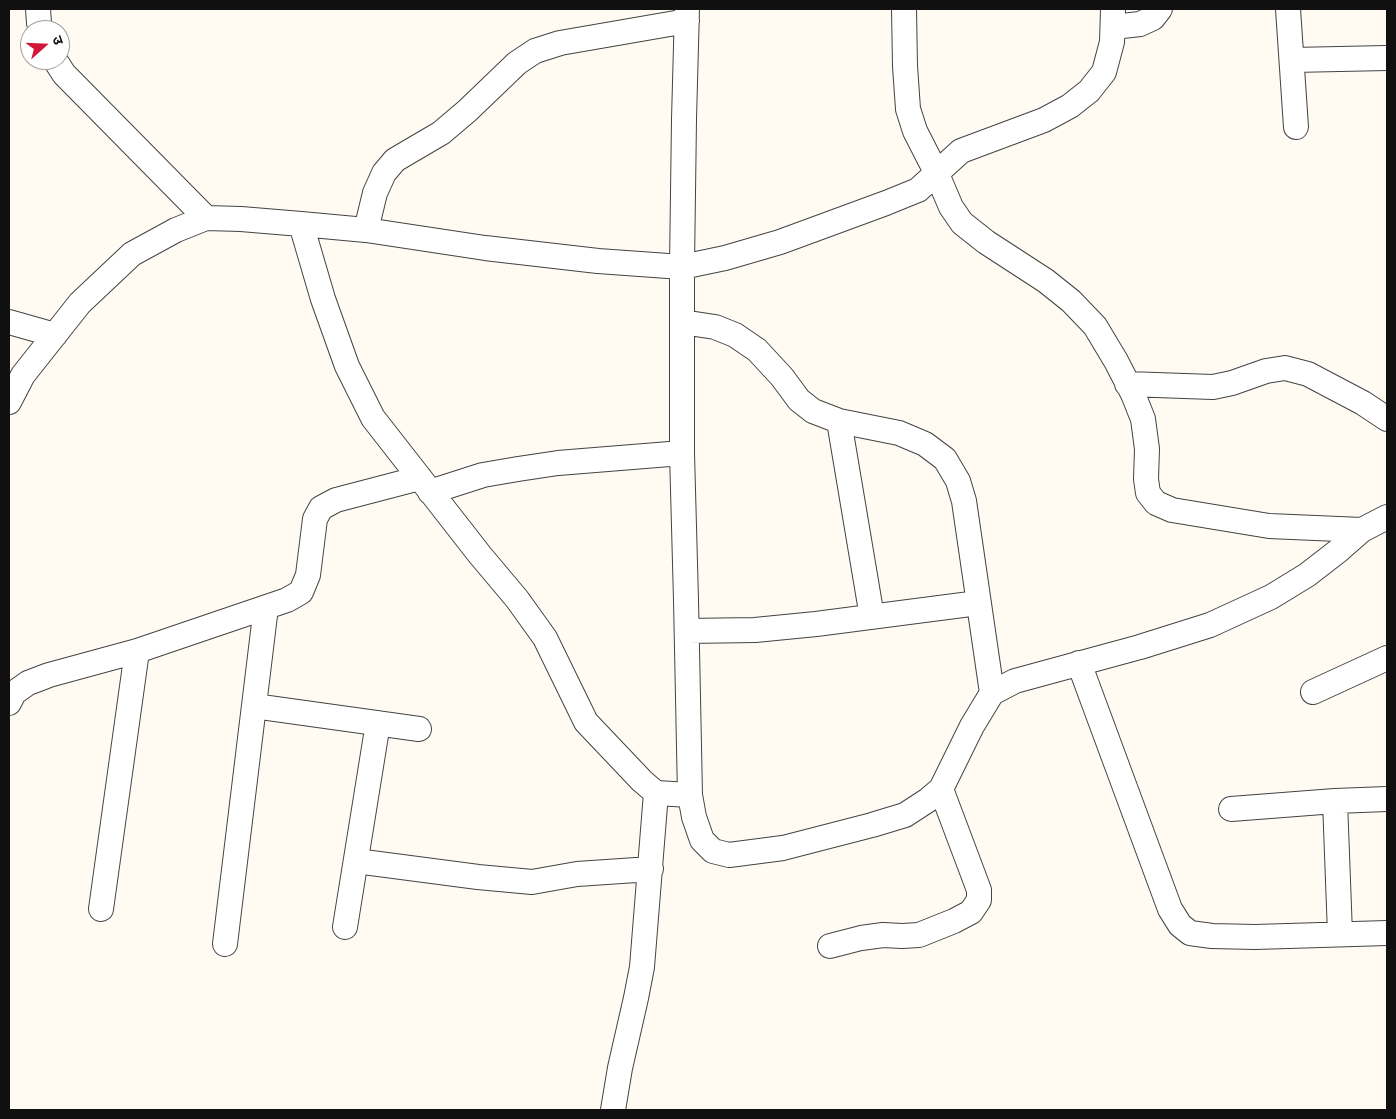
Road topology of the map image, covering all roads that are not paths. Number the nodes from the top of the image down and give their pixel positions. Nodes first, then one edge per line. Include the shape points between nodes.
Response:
1 (904, 9) edge
2 (1160, 9) edge
3 (1288, 9) edge
4 (687, 15) edge
5 (1113, 18) edge
6 (1387, 58) edge
7 (1292, 60) junction
8 (61, 70) edge
9 (1296, 127) dead end
10 (937, 174) junction
11 (206, 218) junction
12 (301, 224) junction
13 (366, 230) junction
14 (682, 266) junction
15 (9, 322) edge
16 (682, 322) junction
17 (55, 334) junction
18 (1127, 384) junction
19 (9, 402) edge
20 (1387, 419) edge
21 (839, 421) junction
22 (682, 453) junction
23 (425, 485) junction
24 (1387, 518) edge
25 (1362, 530) junction
26 (978, 603) junction
27 (266, 607) junction
28 (872, 617) junction
29 (687, 631) junction
30 (137, 651) junction
31 (1387, 658) edge
32 (1079, 663) junction
33 (1313, 692) dead end
34 (992, 693) junction
35 (9, 704) edge
36 (254, 706) junction
37 (378, 723) junction
38 (419, 729) dead end
39 (941, 789) junction
40 (656, 793) junction
41 (690, 795) junction
42 (1387, 799) edge
43 (1335, 801) junction
44 (1231, 809) dead end
45 (356, 860) junction
46 (651, 869) junction
47 (101, 909) dead end
48 (345, 926) dead end
49 (1387, 933) edge
50 (1340, 934) junction
51 (224, 944) dead end
52 (830, 946) dead end
53 (613, 1110) edge

1 - 10 street via 908,109 915,131
2 - 5 street via 1140,24
3 - 7 street
4 - 13 street via 535,51 441,133 395,160 384,173 375,193
4 - 14 street
5 - 10 street via 1112,42 1104,72 1089,91 1044,120 961,150
6 - 7 street
7 - 9 street
8 - 11 street
10 - 14 street via 918,190 780,242
10 - 18 street via 951,207 962,223 1046,281 1095,326
11 - 12 street
11 - 17 street via 132,254 80,303
12 - 13 street
12 - 23 street via 347,366 373,418
13 - 14 street via 598,261
14 - 16 street
15 - 17 street
16 - 21 street via 715,327 735,335 757,350 799,400 814,411
16 - 22 street
17 - 19 street via 23,375
18 - 20 street via 1213,387 1285,368 1308,374
18 - 25 street via 1143,419 1148,493 1156,504 1172,510 1269,526
21 - 26 street via 899,433 925,444 945,459 958,480 964,501
21 - 28 street
22 - 23 street via 558,463
22 - 29 street
23 - 27 street via 336,500 321,508 315,519 308,575 301,592
23 - 40 street via 545,638 586,722
24 - 25 street
25 - 32 street via 1307,575 1271,597 1210,625
26 - 28 street
26 - 34 street
27 - 30 street
27 - 36 street
28 - 29 street via 755,630
29 - 41 street
30 - 35 street via 28,683 14,693
30 - 47 street
31 - 33 street
32 - 34 street via 1015,680
32 - 50 street via 1170,909 1180,925 1190,933 1212,936
34 - 39 street
36 - 37 street
36 - 51 street
37 - 38 street
37 - 45 street
39 - 41 street via 905,815 783,848 729,855 713,851 702,840
39 - 52 street via 979,890 979,900 971,912 919,935 883,935
40 - 41 street
40 - 46 street
42 - 43 street
43 - 44 street
43 - 50 street
45 - 46 street via 532,882 587,873
45 - 48 street
46 - 53 street via 642,967
49 - 50 street

